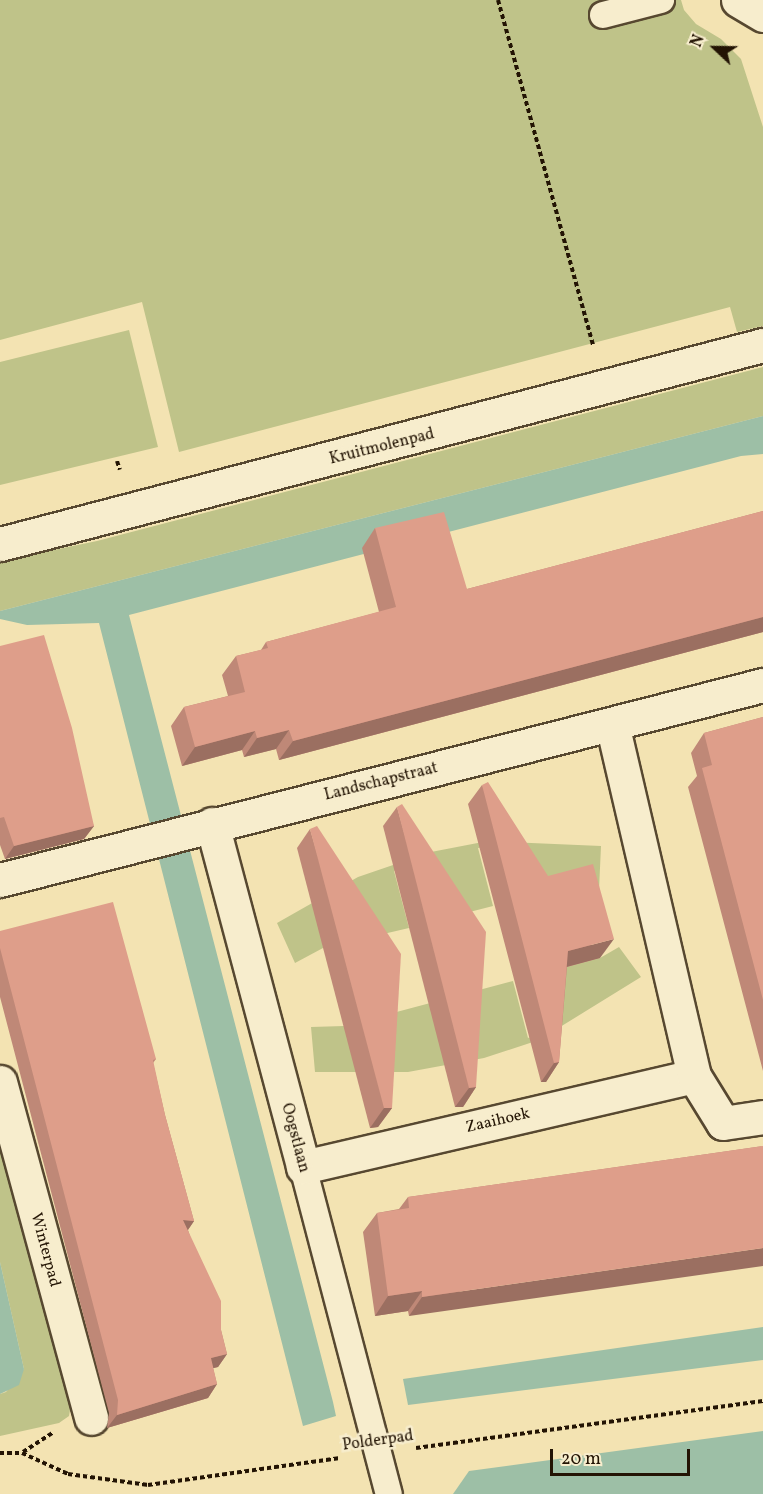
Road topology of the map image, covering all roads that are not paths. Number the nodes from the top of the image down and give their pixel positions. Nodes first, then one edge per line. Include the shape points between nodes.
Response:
1 (661, 0) edge
2 (738, 0) edge
3 (603, 15) dead end
4 (763, 15) edge
5 (763, 345) edge
6 (0, 544) edge
7 (763, 685) edge
8 (612, 724) junction
9 (202, 826) junction
10 (0, 880) edge
11 (694, 1076) junction
12 (0, 1082) edge
13 (763, 1117) edge
14 (303, 1167) junction
15 (91, 1418) dead end
16 (389, 1494) edge

1 - 3 lane
2 - 4 street
5 - 6 street, Kruitmolenpad
7 - 8 street, Landschapstraat
8 - 9 street, Landschapstraat
8 - 11 street
9 - 10 street, Landschapstraat
9 - 14 street, Oogstlaan
11 - 13 street via 723,1123
11 - 14 street, Zaaihoek
12 - 15 street, Winterpad
14 - 16 lane, Oogstlaan

